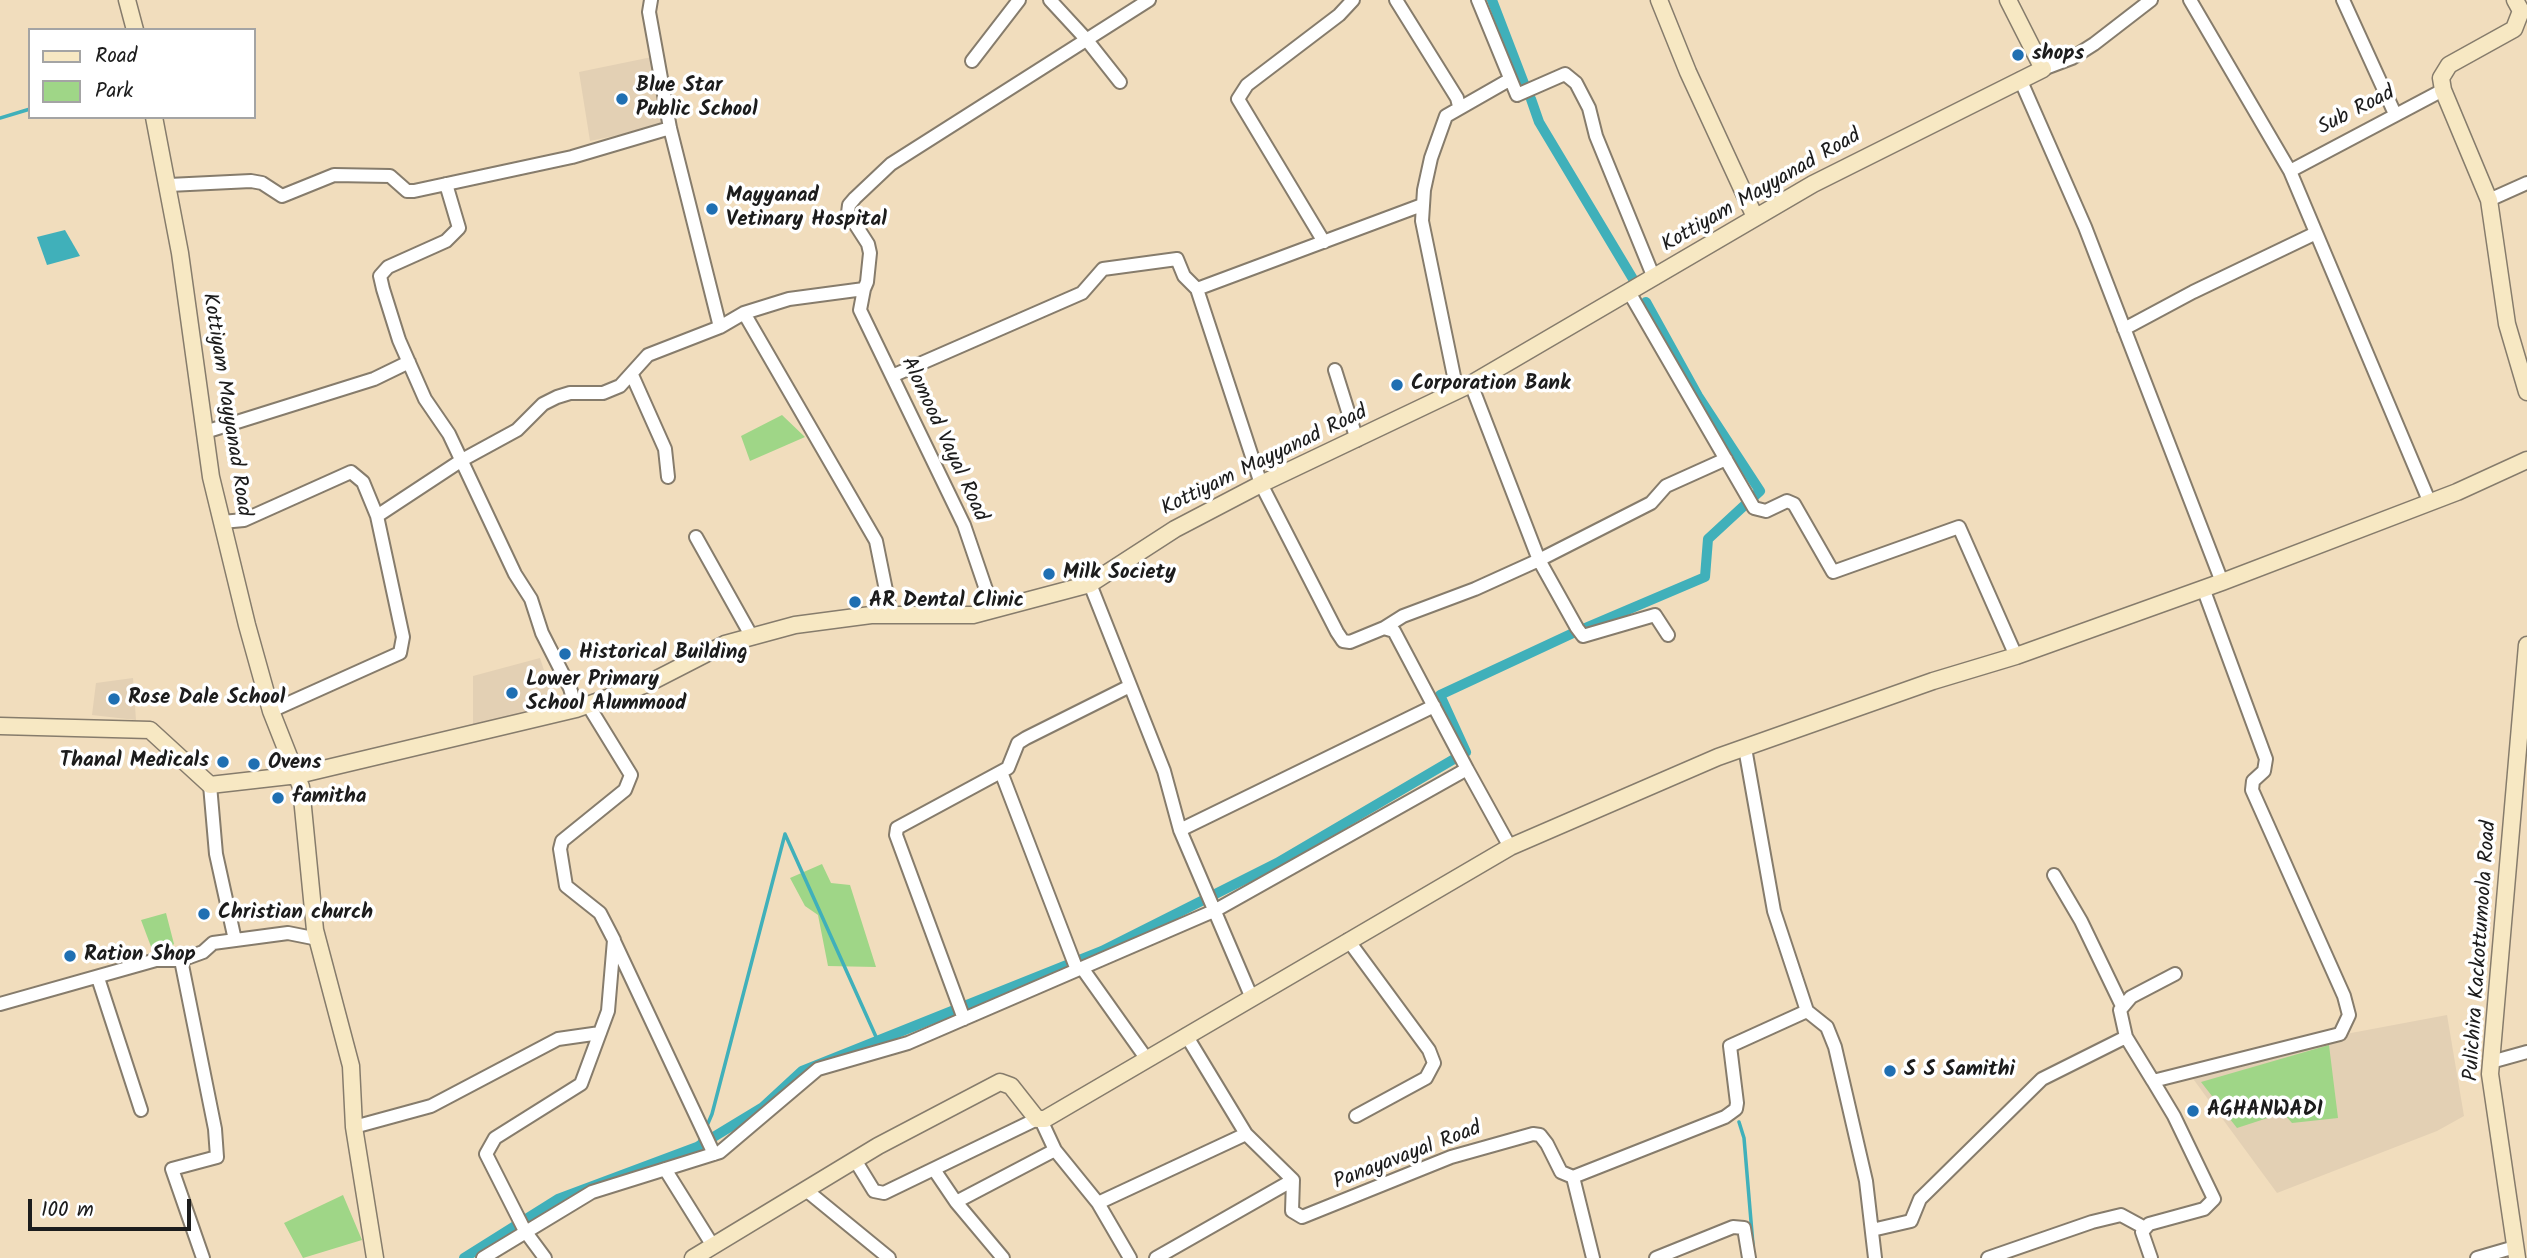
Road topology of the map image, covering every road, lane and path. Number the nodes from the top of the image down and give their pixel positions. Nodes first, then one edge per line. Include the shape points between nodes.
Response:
1 (127, 0) edge
2 (651, 0) edge
3 (1019, 0) edge
4 (1050, 0) edge
5 (1149, 0) edge
6 (1353, 0) edge
7 (1396, 0) edge
8 (1478, 0) edge
9 (1659, 0) edge
10 (2008, 0) edge
11 (2151, 0) edge
12 (2190, 0) edge
13 (2343, 0) edge
14 (2515, 0) edge
15 (2521, 27) edge
16 (134, 28) edge
17 (1086, 38) junction
18 (972, 61) dead end
19 (2043, 68) junction
20 (2020, 79) junction
21 (1509, 80) junction
22 (1120, 82) dead end
23 (2444, 90) junction
24 (1459, 106) junction
25 (2395, 114) junction
26 (154, 119) edge
27 (670, 128) junction
28 (2290, 171) junction
29 (2527, 183) edge
30 (446, 184) junction
31 (169, 185) junction
32 (2489, 200) junction
33 (1422, 205) junction
34 (1755, 217) junction
35 (2316, 233) junction
36 (1324, 242) junction
37 (1654, 278) junction
38 (864, 289) junction
39 (1197, 289) junction
40 (1629, 292) junction
41 (744, 313) junction
42 (720, 327) junction
43 (2124, 329) junction
44 (409, 362) junction
45 (1335, 370) dead end
46 (632, 375) junction
47 (892, 376) junction
48 (1464, 388) junction
49 (2527, 392) edge
50 (205, 432) junction
51 (1357, 440) junction
52 (1726, 459) junction
53 (461, 460) junction
54 (2527, 460) edge
55 (668, 477) dead end
56 (1261, 484) junction
57 (2430, 503) junction
58 (377, 516) junction
59 (222, 522) junction
60 (696, 537) dead end
61 (1539, 560) junction
62 (2221, 582) junction
63 (1090, 584) junction
64 (2203, 588) junction
65 (993, 610) junction
66 (891, 615) junction
67 (1384, 628) junction
68 (1668, 635) dead end
69 (752, 637) junction
70 (2527, 645) edge
71 (2016, 656) junction
72 (1130, 686) junction
73 (1434, 706) junction
74 (582, 707) junction
75 (271, 711) junction
76 (0, 726) edge
77 (1745, 748) junction
78 (1467, 769) junction
79 (1001, 772) junction
80 (298, 775) junction
81 (210, 785) junction
82 (1180, 830) junction
83 (1510, 847) junction
84 (2054, 875) dead end
85 (1216, 910) junction
86 (318, 939) junction
87 (235, 940) junction
88 (614, 940) junction
89 (1348, 940) junction
90 (181, 960) junction
91 (1079, 969) junction
92 (2175, 974) dead end
93 (98, 978) junction
94 (1251, 996) junction
95 (1, 999) edge
96 (2122, 1006) junction
97 (1807, 1011) junction
98 (964, 1019) junction
99 (600, 1033) junction
100 (1186, 1035) junction
101 (2126, 1037) junction
102 (2527, 1052) edge
103 (1146, 1058) junction
104 (2491, 1062) junction
105 (2153, 1081) junction
106 (141, 1110) dead end
107 (1356, 1116) dead end
108 (1039, 1120) junction
109 (354, 1127) junction
110 (1246, 1134) junction
111 (1055, 1150) junction
112 (715, 1154) junction
113 (855, 1160) junction
114 (665, 1169) junction
115 (934, 1171) junction
116 (1573, 1177) junction
117 (1293, 1180) junction
118 (806, 1190) junction
119 (956, 1202) junction
120 (1098, 1203) junction
121 (2145, 1228) junction
122 (1872, 1230) junction
123 (525, 1231) junction
124 (713, 1246) junction
125 (2516, 1252) edge
126 (203, 1258) edge
127 (376, 1258) edge
128 (483, 1258) edge
129 (545, 1258) edge
130 (693, 1258) edge
131 (889, 1258) edge
132 (1003, 1258) edge
133 (1130, 1258) edge
134 (1156, 1258) edge
135 (1593, 1258) edge
136 (1656, 1258) edge
137 (1749, 1258) edge
138 (1875, 1258) edge
139 (1988, 1258) edge
140 (2151, 1258) edge
141 (2477, 1258) edge

1 - 16 main road
2 - 27 street via 649,12
3 - 18 street
4 - 17 street
5 - 17 street
6 - 36 street via 1247,85 1238,99
7 - 24 street
8 - 21 street
9 - 34 main road
10 - 19 main road
11 - 19 street via 2072,58
12 - 28 street
13 - 25 street
14 - 15 main road
15 - 23 main road via 2449,65 2441,78
17 - 22 street
17 - 38 street, Alomood Vayal Road via 891,164 855,198 848,213 870,253
19 - 20 main road, Kottiyam Mayyanad Road
20 - 34 main road, Kottiyam Mayyanad Road
20 - 43 street
21 - 24 street
21 - 37 street via 1517,95 1565,74 1576,83
23 - 25 street, Sub Road
23 - 32 main road
24 - 33 street via 1442,126
25 - 28 street, Sub Road
26 - 31 main road, Kottiyam Mayyanad Road
27 - 30 street via 572,157
27 - 42 street
28 - 35 street
29 - 32 street
30 - 31 street via 407,191 390,176 334,176 282,196 251,181
30 - 44 street via 459,228 446,241 388,267 380,276
31 - 50 main road, Kottiyam Mayyanad Road
32 - 49 main road via 2507,324
33 - 36 street
33 - 48 street via 1422,221
34 - 37 main road, Kottiyam Mayyanad Road
35 - 43 street
35 - 57 street
36 - 39 street
37 - 40 main road, Kottiyam Mayyanad Road
38 - 41 street via 789,299
38 - 47 street, Alomood Vayal Road via 860,310
39 - 47 street via 1184,276 1177,259 1103,269 1082,293
39 - 56 street
40 - 48 main road, Kottiyam Mayyanad Road
40 - 52 street
41 - 42 street
41 - 66 street via 876,541
42 - 46 street via 648,355
43 - 62 street
44 - 50 street via 374,379
44 - 53 street
45 - 51 street
46 - 53 street via 603,393 570,393 550,400 517,430
46 - 55 street via 665,449
47 - 65 street, Alomood Vayal Road via 964,525
48 - 51 main road, Kottiyam Mayyanad Road
48 - 61 street
50 - 59 main road, Kottiyam Mayyanad Road
51 - 56 main road, Kottiyam Mayyanad Road
52 - 61 street via 1666,486 1651,503
52 - 71 street via 1759,511 1787,501 1794,504 1833,572 1959,527
53 - 58 street
53 - 74 street
54 - 57 main road
56 - 63 main road, Kottiyam Mayyanad Road via 1175,529
56 - 67 street via 1340,638 1350,642
57 - 62 main road
58 - 59 street via 363,482 351,472 244,520
58 - 75 street via 403,637 400,653
59 - 75 main road, Kottiyam Mayyanad Road
60 - 69 street
61 - 67 street via 1403,615
61 - 68 street via 1583,636 1656,615
62 - 64 main road
63 - 65 main road, Kottiyam Mayyanad Road
63 - 72 street
64 - 71 main road
64 - 105 street via 2266,759 2252,790 2344,996 2348,1015 2340,1034
65 - 66 main road, Kottiyam Mayyanad Road via 973,615
66 - 69 main road, Kottiyam Mayyanad Road via 825,619
67 - 73 street via 1394,631
69 - 74 main road, Kottiyam Mayyanad Road via 725,644 646,684
70 - 104 main road, Pulichira Kackottumoola Road
71 - 77 main road
72 - 79 street via 1018,743 1014,761
72 - 82 street via 1164,771
73 - 78 street
73 - 82 street
74 - 80 main road, Kottiyam Mayyanad Road
74 - 88 street via 631,775 630,783 562,841 560,849 566,886 600,913
75 - 80 main road, Kottiyam Mayyanad Road
76 - 81 main road via 149,730
77 - 83 main road
77 - 97 street via 1770,896
78 - 83 street
78 - 85 street
79 - 91 street
79 - 98 street via 903,823 896,835
80 - 81 main road, Kottiyam Mayyanad Road
80 - 86 main road, Kottiyam Mayyanad Road
81 - 87 street via 218,865
82 - 85 street
83 - 89 main road
84 - 96 street
85 - 91 street
85 - 94 street
86 - 87 street via 288,933
86 - 109 main road, Kottiyam Mayyanad Road via 351,1066
87 - 90 street via 213,943
88 - 99 street via 608,1011
88 - 112 street
89 - 94 main road
89 - 107 street via 1429,1049 1434,1063 1426,1078
90 - 93 street via 156,960
90 - 126 street via 217,1157 172,1169
91 - 98 street
91 - 103 street
92 - 96 street
93 - 95 street
93 - 106 street
94 - 100 main road
96 - 101 street
97 - 116 street via 1730,1046 1737,1103 1731,1114
97 - 122 street via 1827,1027 1835,1047 1866,1181
98 - 112 street via 908,1043 818,1069
99 - 109 street via 558,1039 431,1106
99 - 123 street via 581,1084 489,1145 486,1154
100 - 103 main road
100 - 110 street
101 - 105 street
101 - 122 street via 2042,1079 1925,1194 1911,1221
102 - 104 street
103 - 108 main road
104 - 125 main road, Pulichira Kackottumoola Road
105 - 121 street via 2214,1199 2204,1209 2155,1220
108 - 111 street
108 - 113 main road via 1011,1086 1000,1082
108 - 115 street
109 - 127 main road, Kottiyam Mayyanad Road
110 - 117 street
110 - 120 street
111 - 119 street
111 - 120 street
112 - 114 street
113 - 115 street via 869,1185 880,1194
113 - 118 main road
114 - 123 street via 592,1192
114 - 124 street
115 - 119 street
116 - 117 street, Panayavayal Road via 1561,1172 1544,1139 1533,1134 1451,1157 1307,1216 1292,1211
116 - 135 street
117 - 134 street
118 - 124 main road
118 - 131 street
119 - 132 street
120 - 133 street
121 - 139 street via 2121,1216
121 - 140 street via 2142,1232
122 - 138 street
123 - 128 street
123 - 129 street
124 - 130 main road
125 - 141 street
136 - 137 street via 1733,1227 1744,1228

